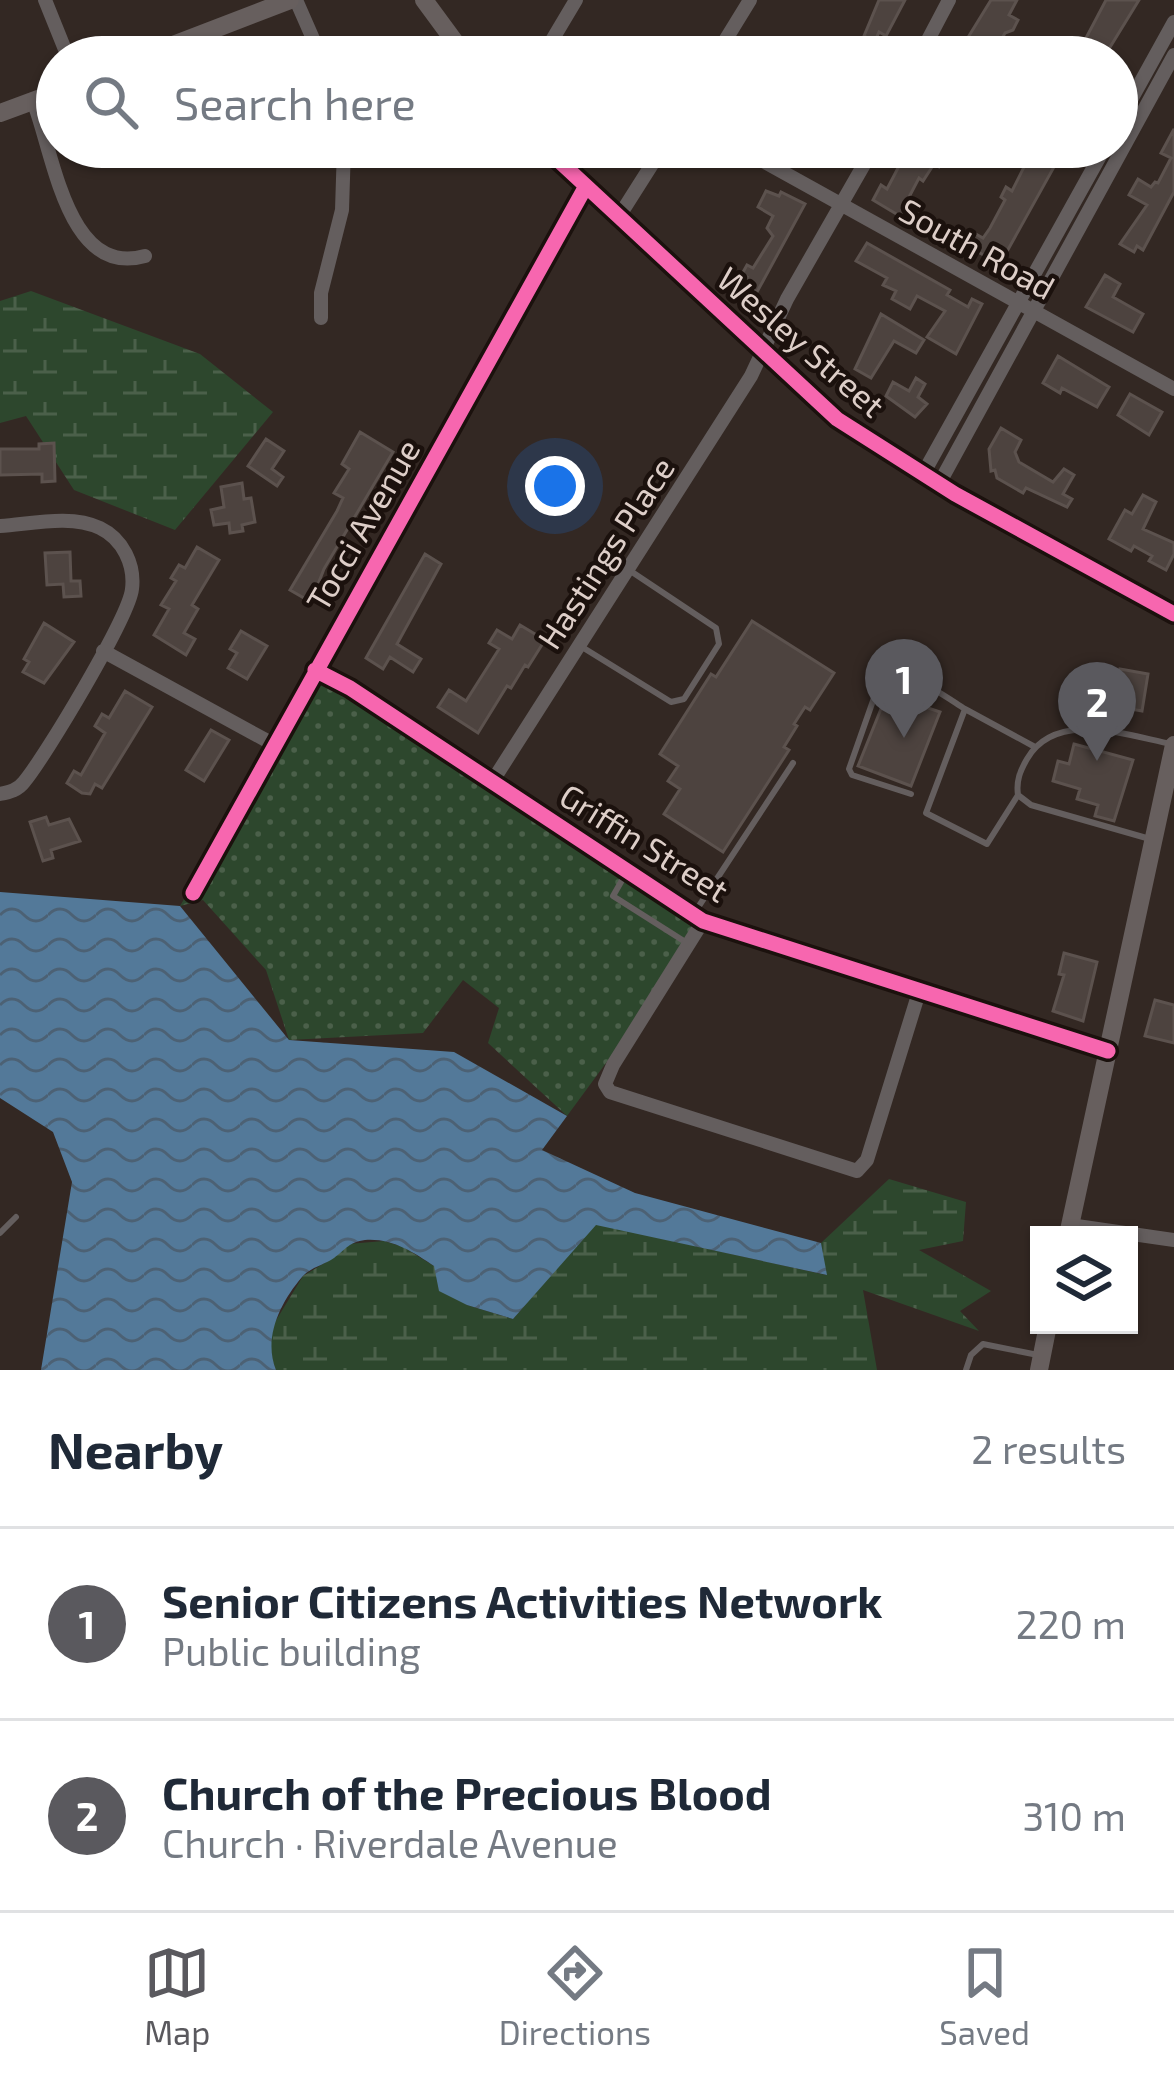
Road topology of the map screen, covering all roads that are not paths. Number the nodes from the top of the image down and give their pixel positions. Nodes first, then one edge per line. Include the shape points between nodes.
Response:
1 (45, 0) edge
2 (293, 0) edge
3 (424, 0) edge
4 (576, 0) edge
5 (750, 0) edge
6 (949, 0) edge
7 (1174, 22) edge
8 (60, 36) edge
9 (198, 36) edge
10 (311, 36) edge
11 (451, 36) edge
12 (555, 36) edge
13 (728, 36) edge
14 (931, 36) edge
15 (1174, 56) edge
16 (1138, 87) edge
17 (36, 100) edge
18 (33, 101) junction
19 (36, 110) edge
20 (0, 113) edge
21 (1138, 113) edge
22 (56, 168) edge
23 (343, 168) edge
24 (567, 168) edge
25 (650, 168) edge
26 (775, 168) edge
27 (862, 168) edge
28 (1098, 168) edge
29 (1103, 168) edge
30 (1093, 184) junction
31 (586, 186) junction
32 (841, 206) junction
33 (618, 218) junction
34 (145, 256) dead end
35 (1026, 307) junction
36 (321, 318) dead end
37 (762, 351) junction
38 (1174, 389) edge
39 (931, 479) junction
40 (0, 526) edge
41 (628, 569) junction
42 (1174, 614) edge
43 (579, 645) junction
44 (103, 651) junction
45 (315, 670) junction
46 (965, 710) junction
47 (272, 744) junction
48 (1174, 745) edge
49 (1034, 747) junction
50 (793, 763) dead end
51 (491, 782) junction
52 (1169, 789) edge
53 (0, 794) edge
54 (911, 794) dead end
55 (1018, 795) junction
56 (1153, 840) junction
57 (627, 872) junction
58 (193, 893) dead end
59 (698, 918) junction
60 (690, 945) junction
61 (920, 989) junction
62 (1108, 1051) junction
63 (16, 1217) dead end
64 (1070, 1226) edge
65 (0, 1233) edge
66 (1138, 1237) edge
67 (1174, 1240) edge
68 (1047, 1334) edge
69 (1044, 1366) edge
70 (966, 1370) edge

1 - 8 street
2 - 9 street
2 - 10 street
3 - 11 street
4 - 12 street
5 - 13 street
6 - 14 street
7 - 16 street
15 - 21 street
17 - 18 street
18 - 19 street
18 - 20 street
22 - 34 street via 87,242 116,260
23 - 36 street
24 - 31 street, Wesley Street
25 - 33 street
26 - 32 street, South Road
27 - 32 street, Hastings Place
28 - 30 street
29 - 30 street
30 - 35 street
31 - 33 street, Wesley Street
31 - 45 street, Tocci Avenue
32 - 35 street, South Road
32 - 37 street, Hastings Place
33 - 37 street, Wesley Street
35 - 38 street, South Road
35 - 39 street
37 - 39 street, Wesley Street via 837,419
37 - 41 street, Hastings Place
39 - 42 street, Wesley Street
40 - 44 street via 85,522 119,542 132,590
41 - 43 street, Hastings Place
41 - 43 lane via 716,628 719,644 684,699 671,702
43 - 51 street, Hastings Place
44 - 47 street
44 - 53 street via 23,784
45 - 47 street, Tocci Avenue
45 - 51 street, Griffin Street
46 - 49 lane
46 - 54 lane via 912,679 895,674 877,684 849,770
46 - 55 lane via 926,813 987,844
47 - 58 street, Tocci Avenue
48 - 49 lane via 1070,730
48 - 52 street
49 - 55 lane
50 - 59 lane
51 - 57 street, Griffin Street
52 - 56 street
55 - 56 lane via 1031,806
56 - 62 street
57 - 59 street, Griffin Street
57 - 60 lane via 613,896
59 - 60 street
59 - 61 street, Griffin Street
60 - 61 street via 605,1088 857,1171
61 - 62 street, Griffin Street
62 - 64 street
63 - 65 lane
66 - 67 street
68 - 69 street
69 - 70 lane via 982,1344

